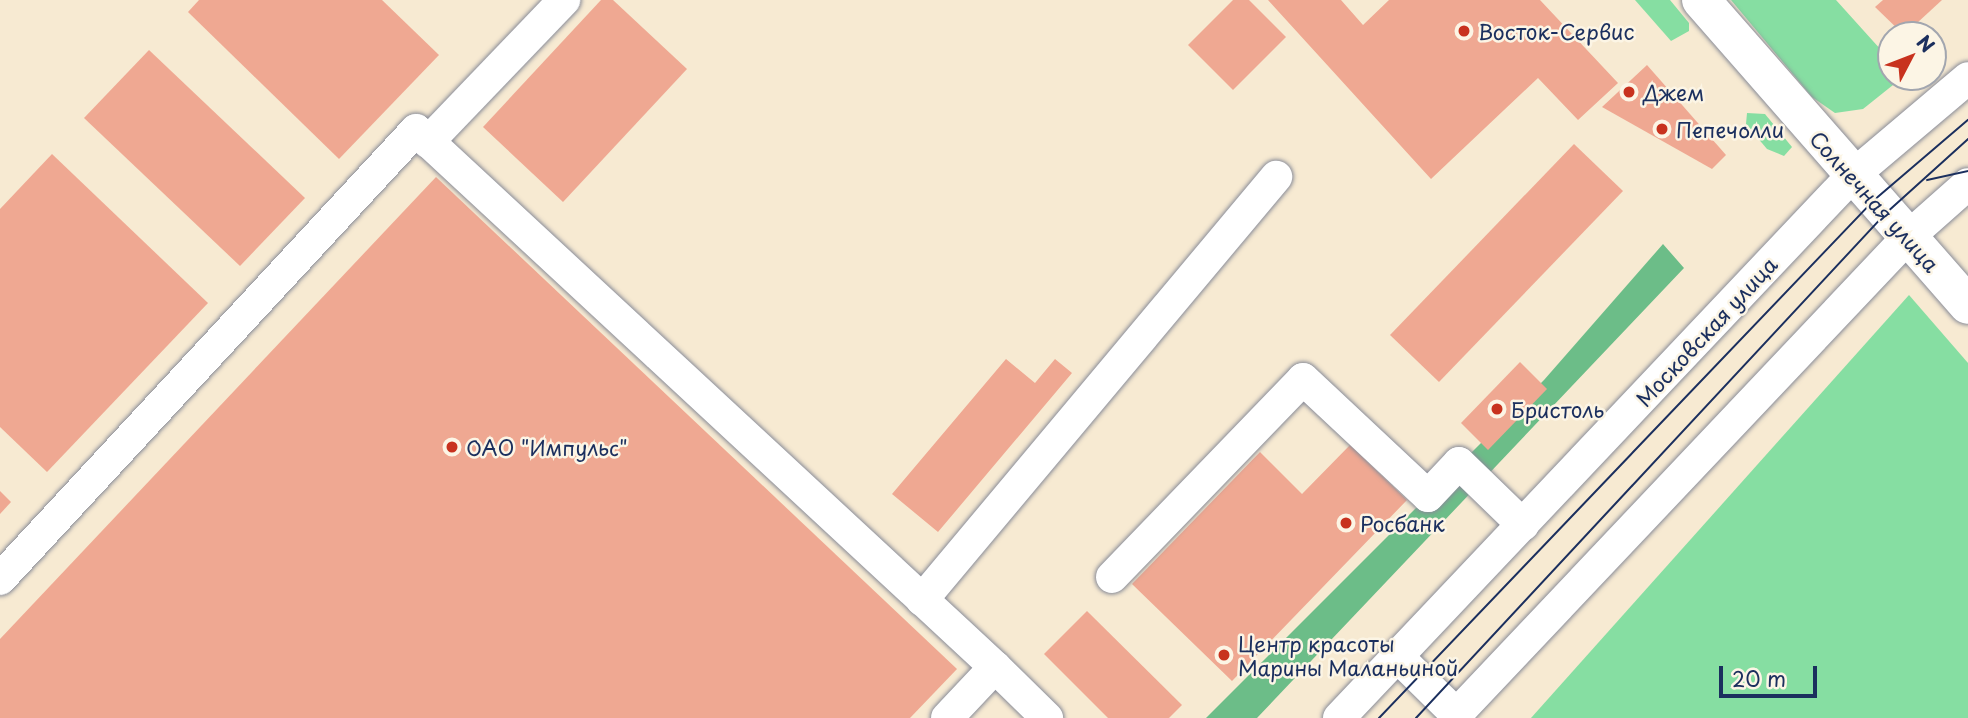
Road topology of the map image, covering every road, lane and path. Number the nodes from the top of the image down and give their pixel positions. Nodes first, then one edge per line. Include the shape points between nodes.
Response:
1 (564, 0) edge
2 (1701, 0) edge
3 (1968, 78) edge
4 (428, 142) junction
5 (1276, 177) dead end
6 (1851, 177) junction
7 (1968, 184) edge
8 (1907, 237) junction
9 (1968, 305) edge
10 (1523, 525) junction
11 (1112, 576) dead end
12 (0, 579) edge
13 (922, 600) junction
14 (1398, 657) junction
15 (995, 667) junction
16 (1351, 714) edge
17 (1455, 716) edge
18 (947, 718) edge
19 (1047, 718) edge

1 - 4 street
2 - 6 main road, Солнечная улица
3 - 6 street, Московская улица
4 - 12 street via 416,131
4 - 13 street
5 - 13 street
6 - 8 main road, Солнечная улица
6 - 10 street, Московская улица
7 - 8 street
8 - 9 main road, Солнечная улица
8 - 17 street
10 - 11 street via 1459,463 1428,496 1303,379
10 - 14 street, Московская улица
13 - 15 street
14 - 16 street, Московская улица
14 - 17 street
15 - 18 street
15 - 19 street

